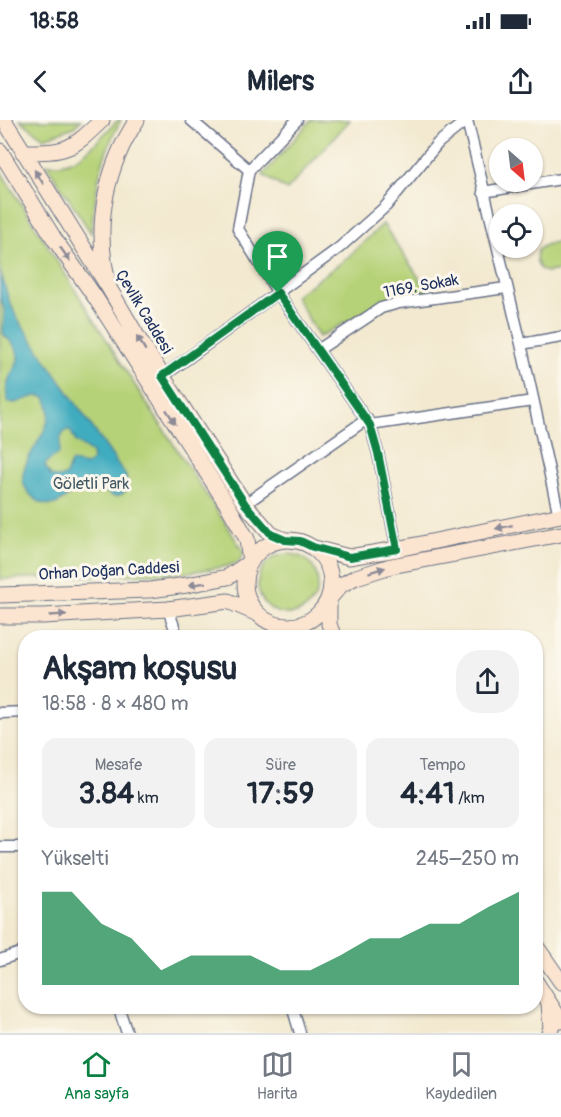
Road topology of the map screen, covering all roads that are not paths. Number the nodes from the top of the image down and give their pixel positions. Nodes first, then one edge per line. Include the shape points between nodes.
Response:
1 (3, 120) edge
2 (102, 120) edge
3 (137, 120) edge
4 (191, 120) edge
5 (297, 120) edge
6 (467, 120) edge
7 (0, 151) edge
8 (23, 152) junction
9 (249, 170) junction
10 (561, 179) edge
11 (483, 192) junction
12 (110, 288) junction
13 (506, 288) junction
14 (278, 293) junction
15 (561, 337) edge
16 (521, 344) junction
17 (318, 350) junction
18 (162, 376) junction
19 (533, 401) junction
20 (368, 422) junction
21 (245, 504) junction
22 (560, 515) edge
23 (561, 534) edge
24 (285, 540) junction
25 (313, 547) junction
26 (397, 549) junction
27 (250, 562) junction
28 (0, 595) edge
29 (329, 599) junction
30 (168, 609) junction
31 (258, 614) junction
32 (0, 616) edge
33 (282, 626) junction
34 (175, 630) edge
35 (289, 630) edge
36 (331, 630) edge
37 (18, 712) edge
38 (0, 713) edge
39 (18, 847) edge
40 (0, 848) edge
41 (18, 954) edge
42 (543, 956) edge
43 (0, 960) edge
44 (561, 982) edge
45 (543, 992) edge
46 (549, 1001) junction
47 (121, 1014) edge
48 (294, 1014) edge
49 (561, 1021) edge
50 (127, 1033) edge
51 (300, 1033) edge
52 (549, 1033) edge

1 - 8 main road, Çevlik Caddesi
2 - 8 main road via 72,147 57,152
3 - 12 main road via 122,142 111,173 101,228 102,257
4 - 9 street
5 - 9 street
6 - 11 street
6 - 14 street via 438,143 386,206 339,248
7 -> 27 main road, Çevlik Caddesi via 228,506 247,539
12 -> 8 main road, Çevlik Caddesi
9 - 14 street via 238,229
10 - 11 street
11 - 13 street
18 -> 12 main road, Çevlik Caddesi
13 - 16 street
13 - 17 street, 1169. Sokak via 381,308
14 - 17 street
14 - 18 street
15 - 16 street
16 - 19 street
17 - 20 street
18 - 21 main road, Çevlik Caddesi
19 - 20 street
19 - 22 street
20 - 21 street
20 - 26 street
21 - 24 main road, Çevlik Caddesi via 271,534
22 -> 26 main road
29 -> 23 main road via 341,585 356,577 391,566
24 - 25 main road
24 - 27 main road via 271,543
25 - 26 main road via 350,557
25 - 29 main road via 324,557 330,571
27 -> 28 main road, Orhan Doğan Caddesi via 228,577 150,590
27 - 31 main road via 245,589
29 - 33 main road via 309,621
29 - 36 main road
30 - 31 main road via 228,601
32 -> 30 main road
30 - 34 street
31 - 33 main road
33 - 35 main road
37 - 38 street
39 - 40 street
41 - 43 street
42 - 44 main road
45 - 46 main road
46 - 49 main road
46 - 52 main road
47 - 50 street
48 - 51 street

